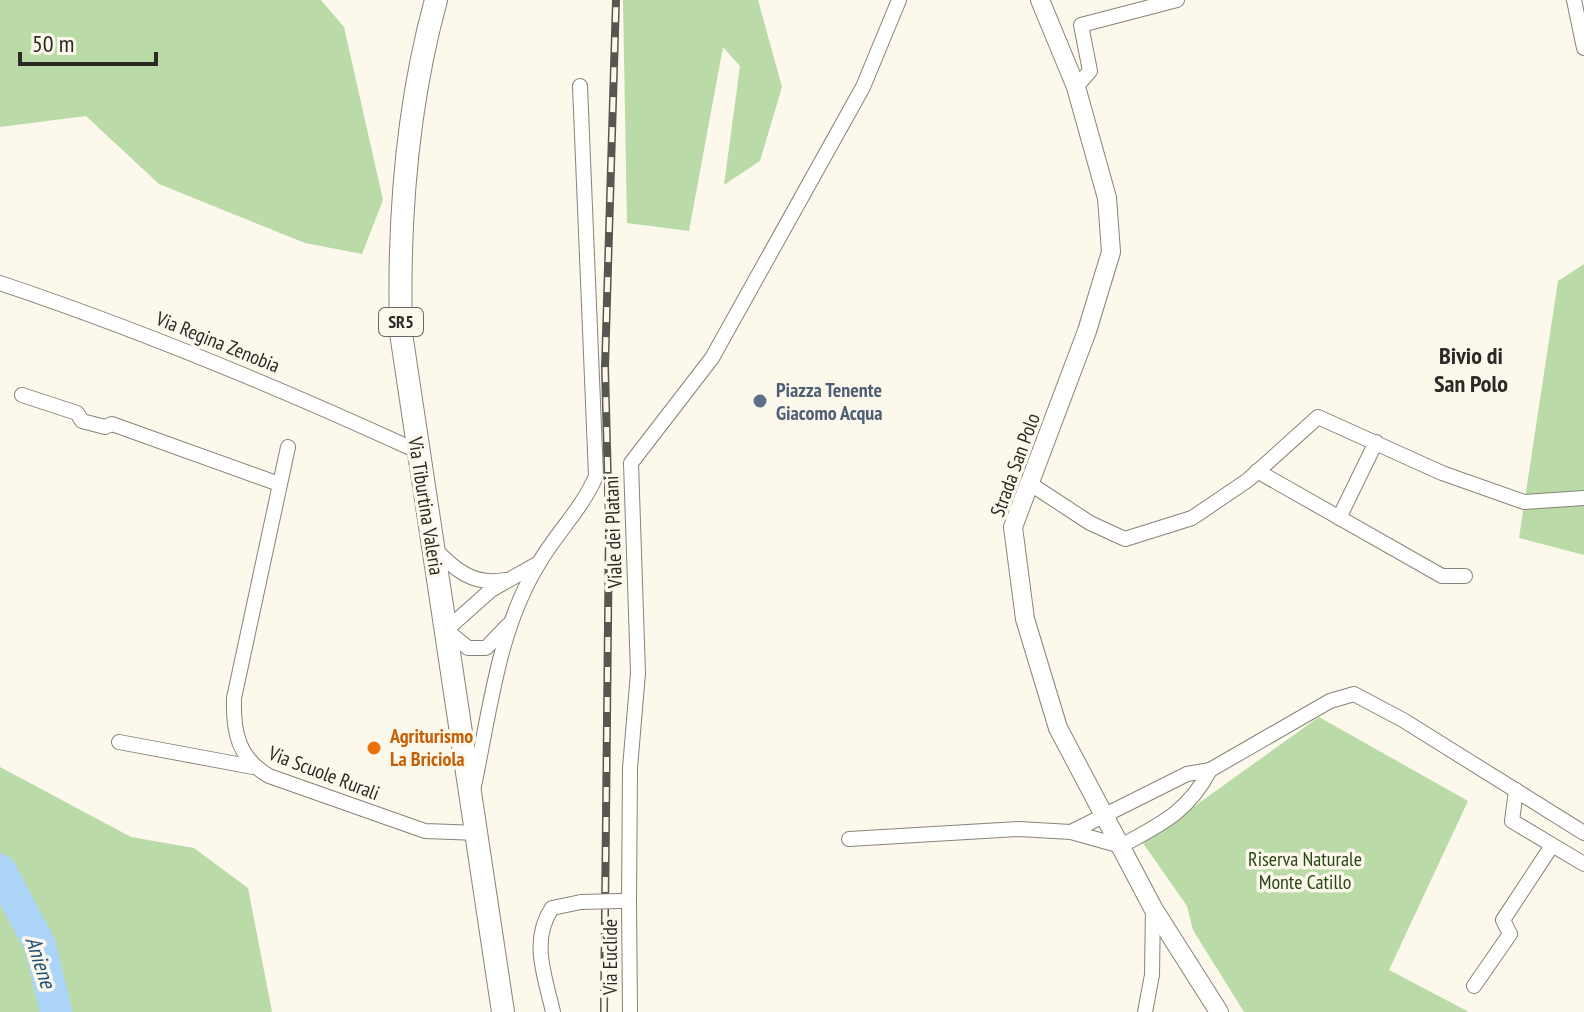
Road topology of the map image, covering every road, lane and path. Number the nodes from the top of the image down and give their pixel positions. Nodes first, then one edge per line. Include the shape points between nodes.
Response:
1 (436, 0) edge
2 (899, 0) edge
3 (1040, 0) edge
4 (1177, 0) edge
5 (1574, 0) edge
6 (1584, 48) edge
7 (580, 86) dead end
8 (1076, 87) junction
9 (0, 283) edge
10 (22, 395) dead end
11 (1376, 442) junction
12 (288, 447) dead end
13 (417, 451) junction
14 (1257, 471) junction
15 (279, 484) junction
16 (1032, 485) junction
17 (1584, 498) edge
18 (1339, 518) junction
19 (433, 547) junction
20 (539, 563) junction
21 (1465, 576) dead end
22 (513, 579) junction
23 (515, 615) junction
24 (446, 630) junction
25 (119, 742) dead end
26 (253, 767) junction
27 (1210, 770) junction
28 (1516, 790) junction
29 (472, 794) junction
30 (1106, 816) junction
31 (1071, 832) junction
32 (479, 833) junction
33 (1584, 833) edge
34 (849, 839) dead end
35 (1121, 846) junction
36 (1551, 847) junction
37 (1584, 864) edge
38 (624, 901) junction
39 (1153, 908) junction
40 (1474, 986) dead end
41 (503, 1012) edge
42 (553, 1012) edge
43 (630, 1012) edge
44 (1145, 1012) edge
45 (1219, 1012) edge

1 - 13 main road, Via Tiburtina Valeria / SR5 via 414,96 399,243 401,333
2 - 38 street, Viale dei Platani via 863,87 712,358 631,463 638,673
3 - 8 street, Strada San Polo
4 - 8 street via 1081,25 1090,71
5 - 6 street
7 - 20 street via 596,476 585,501
8 - 16 street, Strada San Polo via 1107,198 1111,252
9 - 13 street, Via Regina Zenobia via 261,380
10 - 15 street via 77,413 82,421 112,424
11 - 14 street via 1318,417
11 - 17 street via 1524,502
11 - 18 street
12 - 15 street, Via Scuole Rurali
13 - 19 main road, Via Tiburtina Valeria / SR5
14 - 16 street via 1192,518 1125,539
14 - 18 street
15 - 26 street, Via Scuole Rurali via 234,698 237,738
16 - 30 street, Strada San Polo via 1013,527 1025,619 1058,728
18 - 21 street via 1442,576
19 - 22 street via 456,572 495,582
19 - 24 main road, Via Tiburtina Valeria / SR5
20 - 22 street
20 - 23 street
22 - 24 street via 491,590
23 - 24 street via 486,648 468,648
23 - 29 street
24 - 29 main road, Via Tiburtina Valeria / SR5
25 - 26 street
26 - 32 street, Via Scuole Rurali via 425,831
27 - 28 street via 1330,701 1354,694
27 - 30 street via 1187,774
27 - 35 street via 1196,796 1168,821
28 - 33 street
28 - 36 street via 1512,821
29 - 32 main road, Via Tiburtina Valeria / SR5
30 - 31 street
30 - 35 street, Strada San Polo
31 - 34 street via 1019,829
31 - 35 street
32 - 41 main road, Via Tiburtina Valeria / SR5
35 - 39 street, Strada San Polo
36 - 37 street
36 - 40 street via 1503,920 1510,934
38 - 42 street, bridge via 552,908 541,924 538,950
38 - 43 street, Via Euclide
39 - 44 street via 1152,975
39 - 45 street, Strada San Polo

